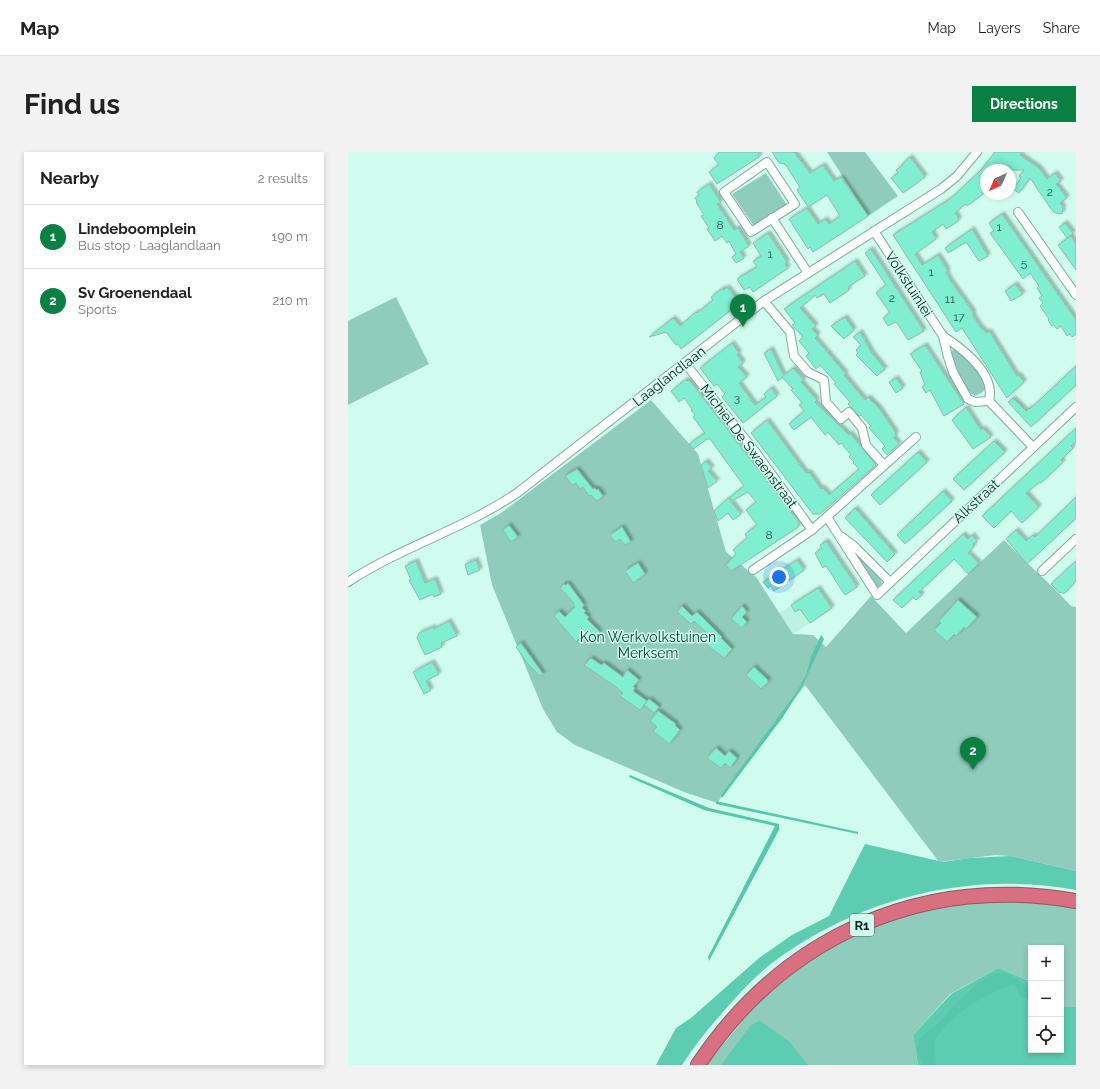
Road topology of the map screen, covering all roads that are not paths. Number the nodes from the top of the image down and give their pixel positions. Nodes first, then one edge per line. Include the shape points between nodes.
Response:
1 (977, 152) edge
2 (1018, 212) dead end
3 (772, 218) junction
4 (874, 231) junction
5 (808, 273) junction
6 (1076, 294) edge
7 (764, 302) junction
8 (943, 336) junction
9 (685, 363) junction
10 (989, 401) junction
11 (1076, 406) edge
12 (916, 437) dead end
13 (1033, 447) junction
14 (884, 465) junction
15 (827, 517) junction
16 (812, 530) junction
17 (840, 535) junction
18 (1076, 539) edge
19 (753, 570) dead end
20 (1042, 571) dead end
21 (348, 582) edge
22 (890, 582) junction
23 (1076, 901) edge
24 (698, 1065) edge

1 - 4 street, Laaglandlaan via 957,176 941,189
2 - 6 street
3 - 3 street via 795,204 767,162 724,192 751,232
3 - 5 street
4 - 5 street, Laaglandlaan
4 - 8 street, Volkstuinlei
5 - 7 street, Laaglandlaan
7 - 9 street, Laaglandlaan
7 - 14 street via 790,332 794,356 808,372 824,380 826,402 841,419 849,412 862,428 866,445
8 - 10 street, Volkstuinlei via 962,348 985,376 990,388
8 - 10 street, Volkstuinlei via 953,372 968,399 975,402
9 - 16 street, Michiel De Swaenstraat via 754,450
9 - 21 street, Laaglandlaan via 494,509 381,563
10 - 13 street
11 - 13 street, Alkstraat
12 - 14 street
13 - 22 street, Alkstraat
14 - 15 street
15 - 16 street
15 - 17 street
16 - 19 street
17 - 22 street
17 - 22 street, Alkstraat via 877,595
18 - 20 street
23 - 24 highway, R1 via 1032,895 970,896 922,904 856,927 809,953 764,987 725,1028

